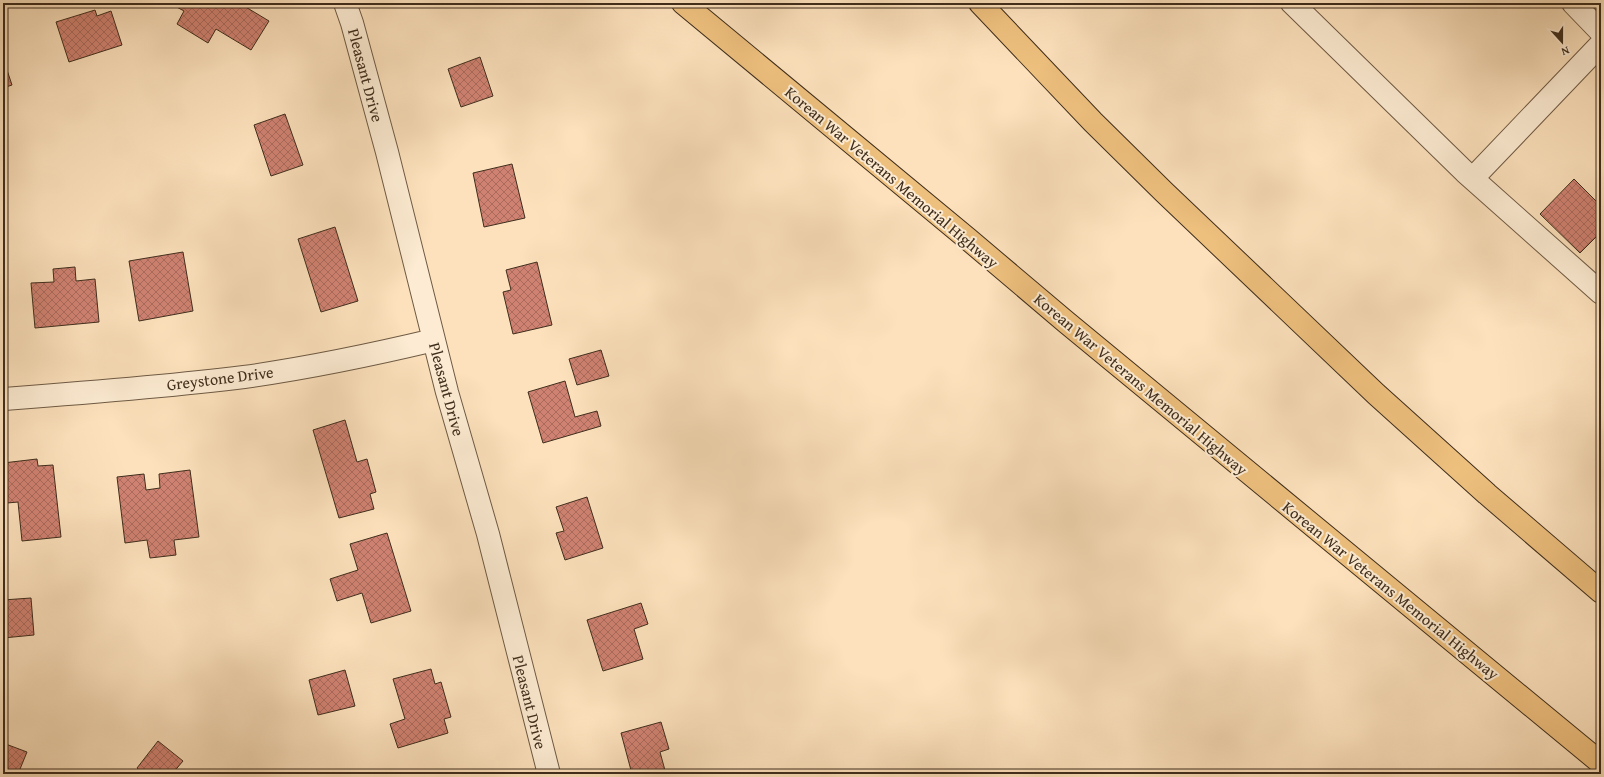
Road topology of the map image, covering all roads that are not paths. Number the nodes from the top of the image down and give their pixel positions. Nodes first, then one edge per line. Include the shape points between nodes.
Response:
1 (345, 3) edge
2 (683, 3) edge
3 (980, 3) edge
4 (1292, 3) edge
5 (1573, 3) edge
6 (1601, 32) edge
7 (1601, 44) edge
8 (1472, 178) junction
9 (1601, 293) edge
10 (434, 340) junction
11 (3, 399) edge
12 (1601, 592) edge
13 (1601, 763) edge
14 (549, 774) edge

1 - 10 street, Pleasant Drive via 385,144
2 - 13 highway, Korean War Veterans Memorial Highway
3 - 12 highway via 1093,122 1359,378 1481,489
4 - 8 street
5 - 6 street
7 - 8 street
8 - 9 street
10 - 11 street, Greystone Drive via 359,358 244,377
10 - 14 street, Pleasant Drive via 488,534

